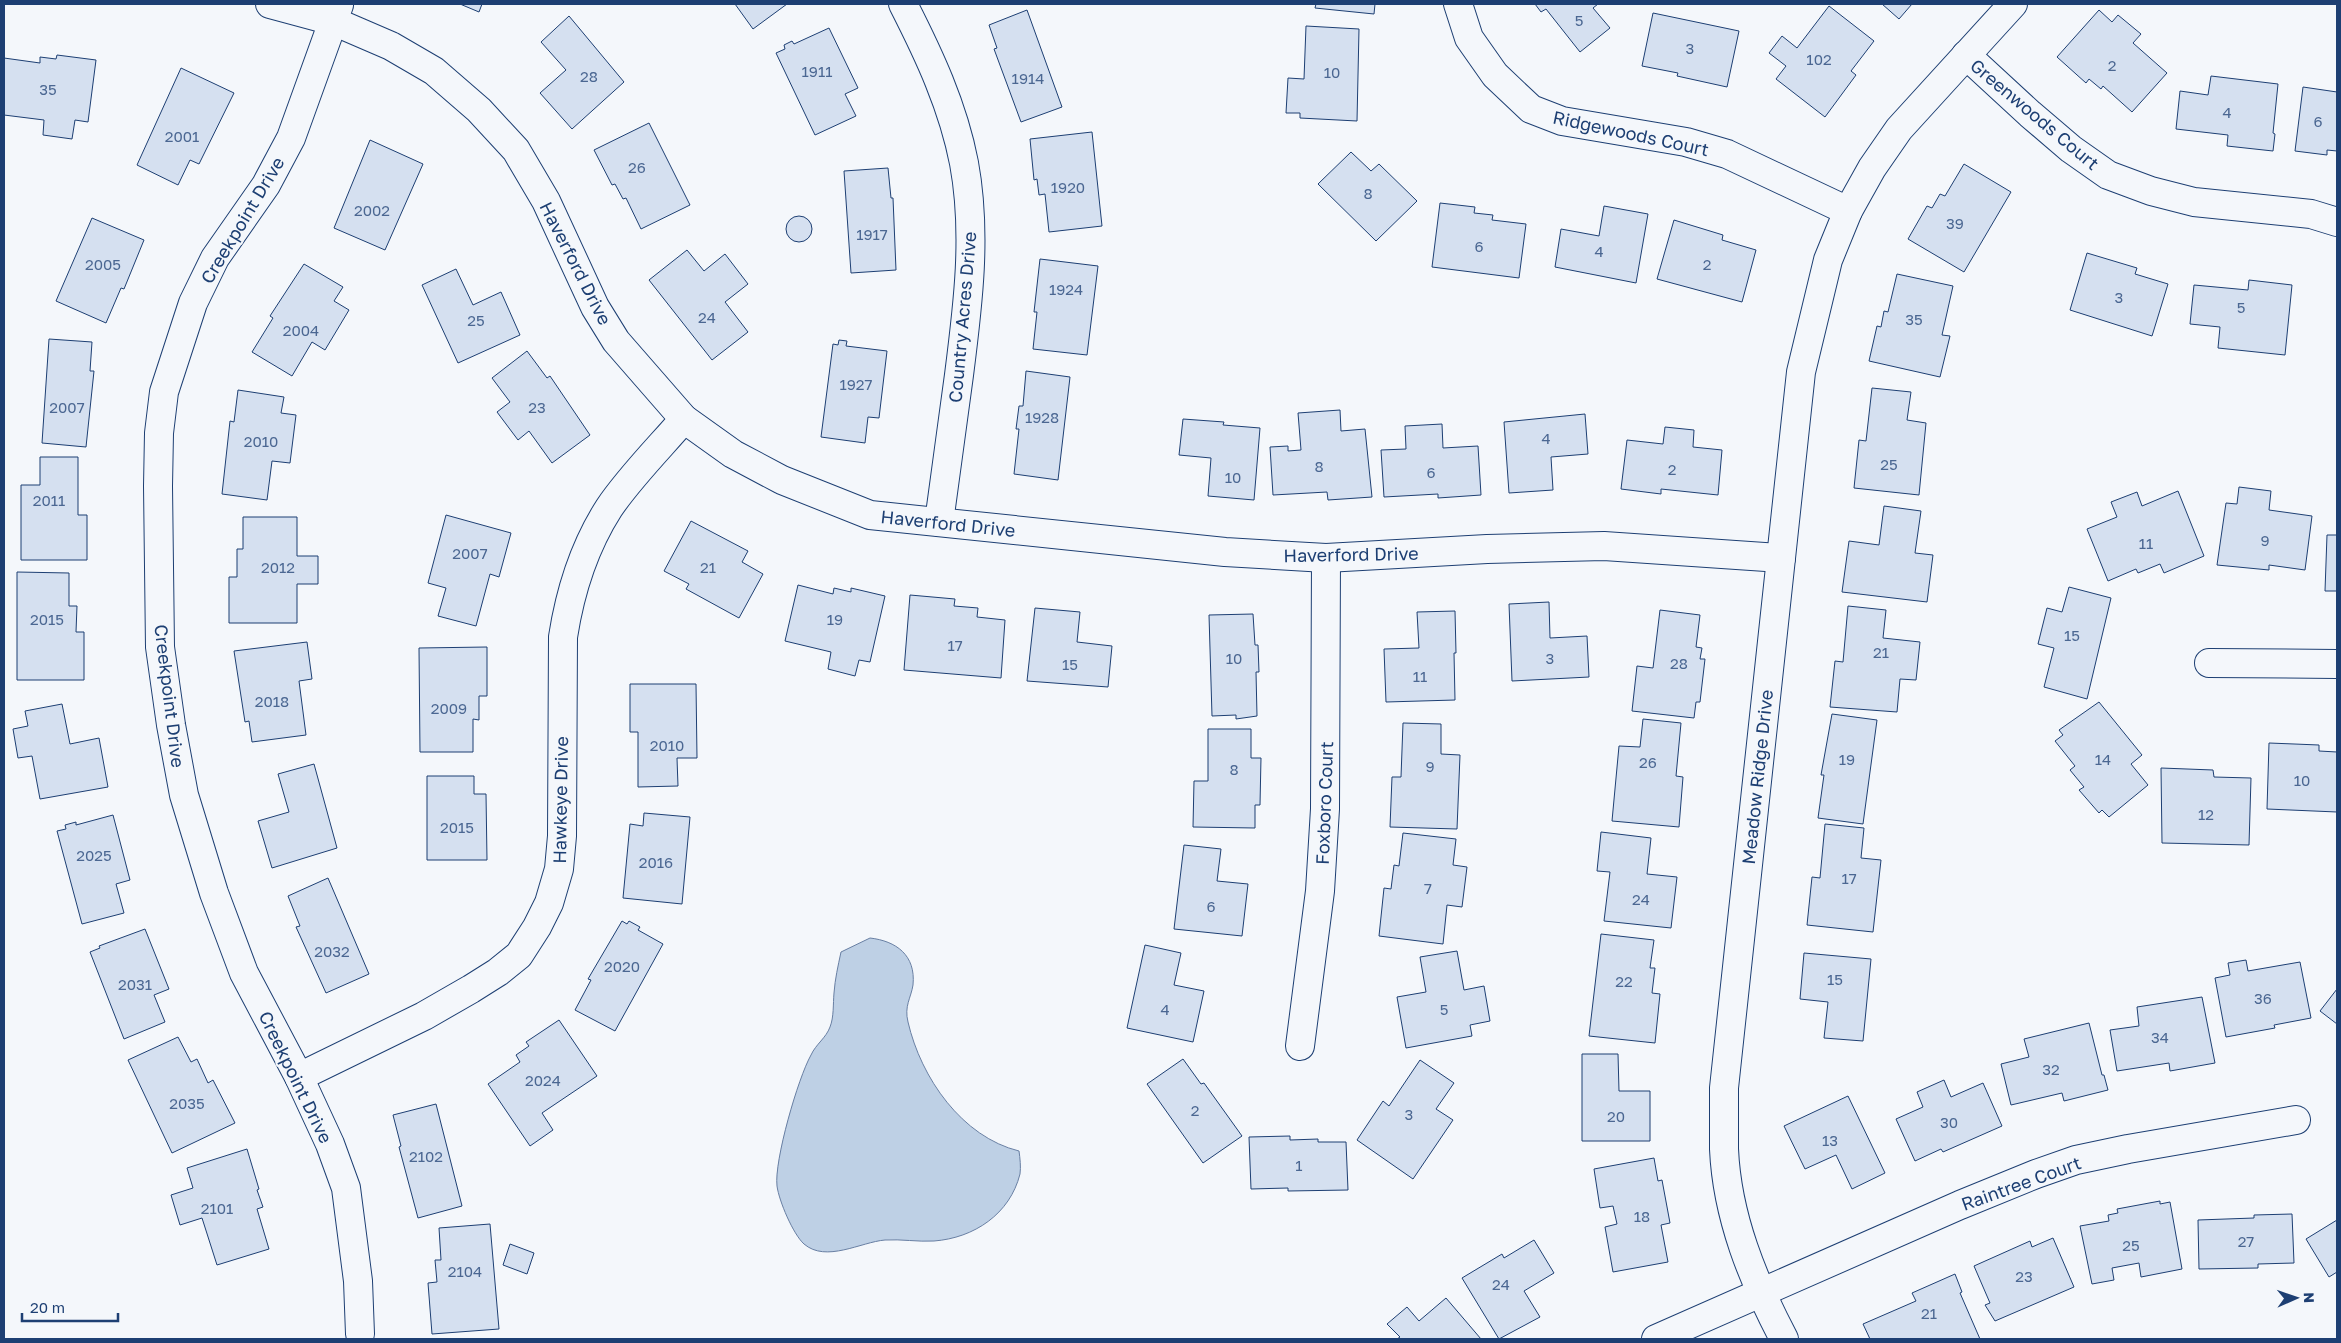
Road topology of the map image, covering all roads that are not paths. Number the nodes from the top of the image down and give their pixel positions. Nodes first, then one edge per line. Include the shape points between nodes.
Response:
1 (270, 4) edge
2 (904, 4) edge
3 (1458, 4) edge
4 (2013, 4) edge
5 (336, 12) edge
6 (1966, 55) junction
7 (1848, 211) junction
8 (2337, 222) edge
9 (684, 419) junction
10 (939, 522) junction
11 (1326, 558) junction
12 (1781, 558) junction
13 (2209, 662) dead end
14 (2337, 664) edge
15 (1300, 1046) dead end
16 (299, 1077) junction
17 (2296, 1120) dead end
18 (1760, 1293) junction
19 (360, 1334) dead end
20 (1656, 1339) edge
21 (1784, 1339) edge

1 - 5 street, Haverford Drive
2 - 10 street, Country Acres Drive via 948,103 964,163 971,220 970,277
3 - 7 street, Ridgewoods Court via 1469,38 1495,75 1531,109 1562,121 1686,142 1727,154
4 - 6 street, Meadow Ridge Drive
5 - 9 street, Haverford Drive via 434,71 479,110 516,150 546,201 594,307 616,341
5 - 16 street, Creekpoint Drive via 291,138 266,185 215,258 193,303 164,392 159,434 160,647 184,794 200,853 244,973
6 - 7 street, Meadow Ridge Drive via 1899,129
6 - 8 street, Greenwoods Court via 2058,137 2108,175 2194,202 2311,214
7 - 12 street, Meadow Ridge Drive via 1828,260 1801,372
9 - 10 street, Haverford Drive via 733,454 782,480 826,498 870,514
9 - 16 street, Hawkeye Drive via 610,507 581,564 568,606 563,637 559,870 549,903 537,927 519,955 478,985 424,1016
10 - 11 street, Haverford Drive via 1225,552
11 - 12 street, Haverford Drive via 1604,546
11 - 15 street, Foxboro Court via 1325,809 1320,891
12 - 18 street, Meadow Ridge Drive via 1724,1088 1724,1150 1730,1191 1736,1225
13 - 14 street
16 - 19 street, Creekpoint Drive via 346,1188 358,1281
17 - 18 street, Raintree Court via 2076,1160 1960,1205
18 - 20 street, Raintree Court
18 - 21 street, Meadow Ridge Drive

